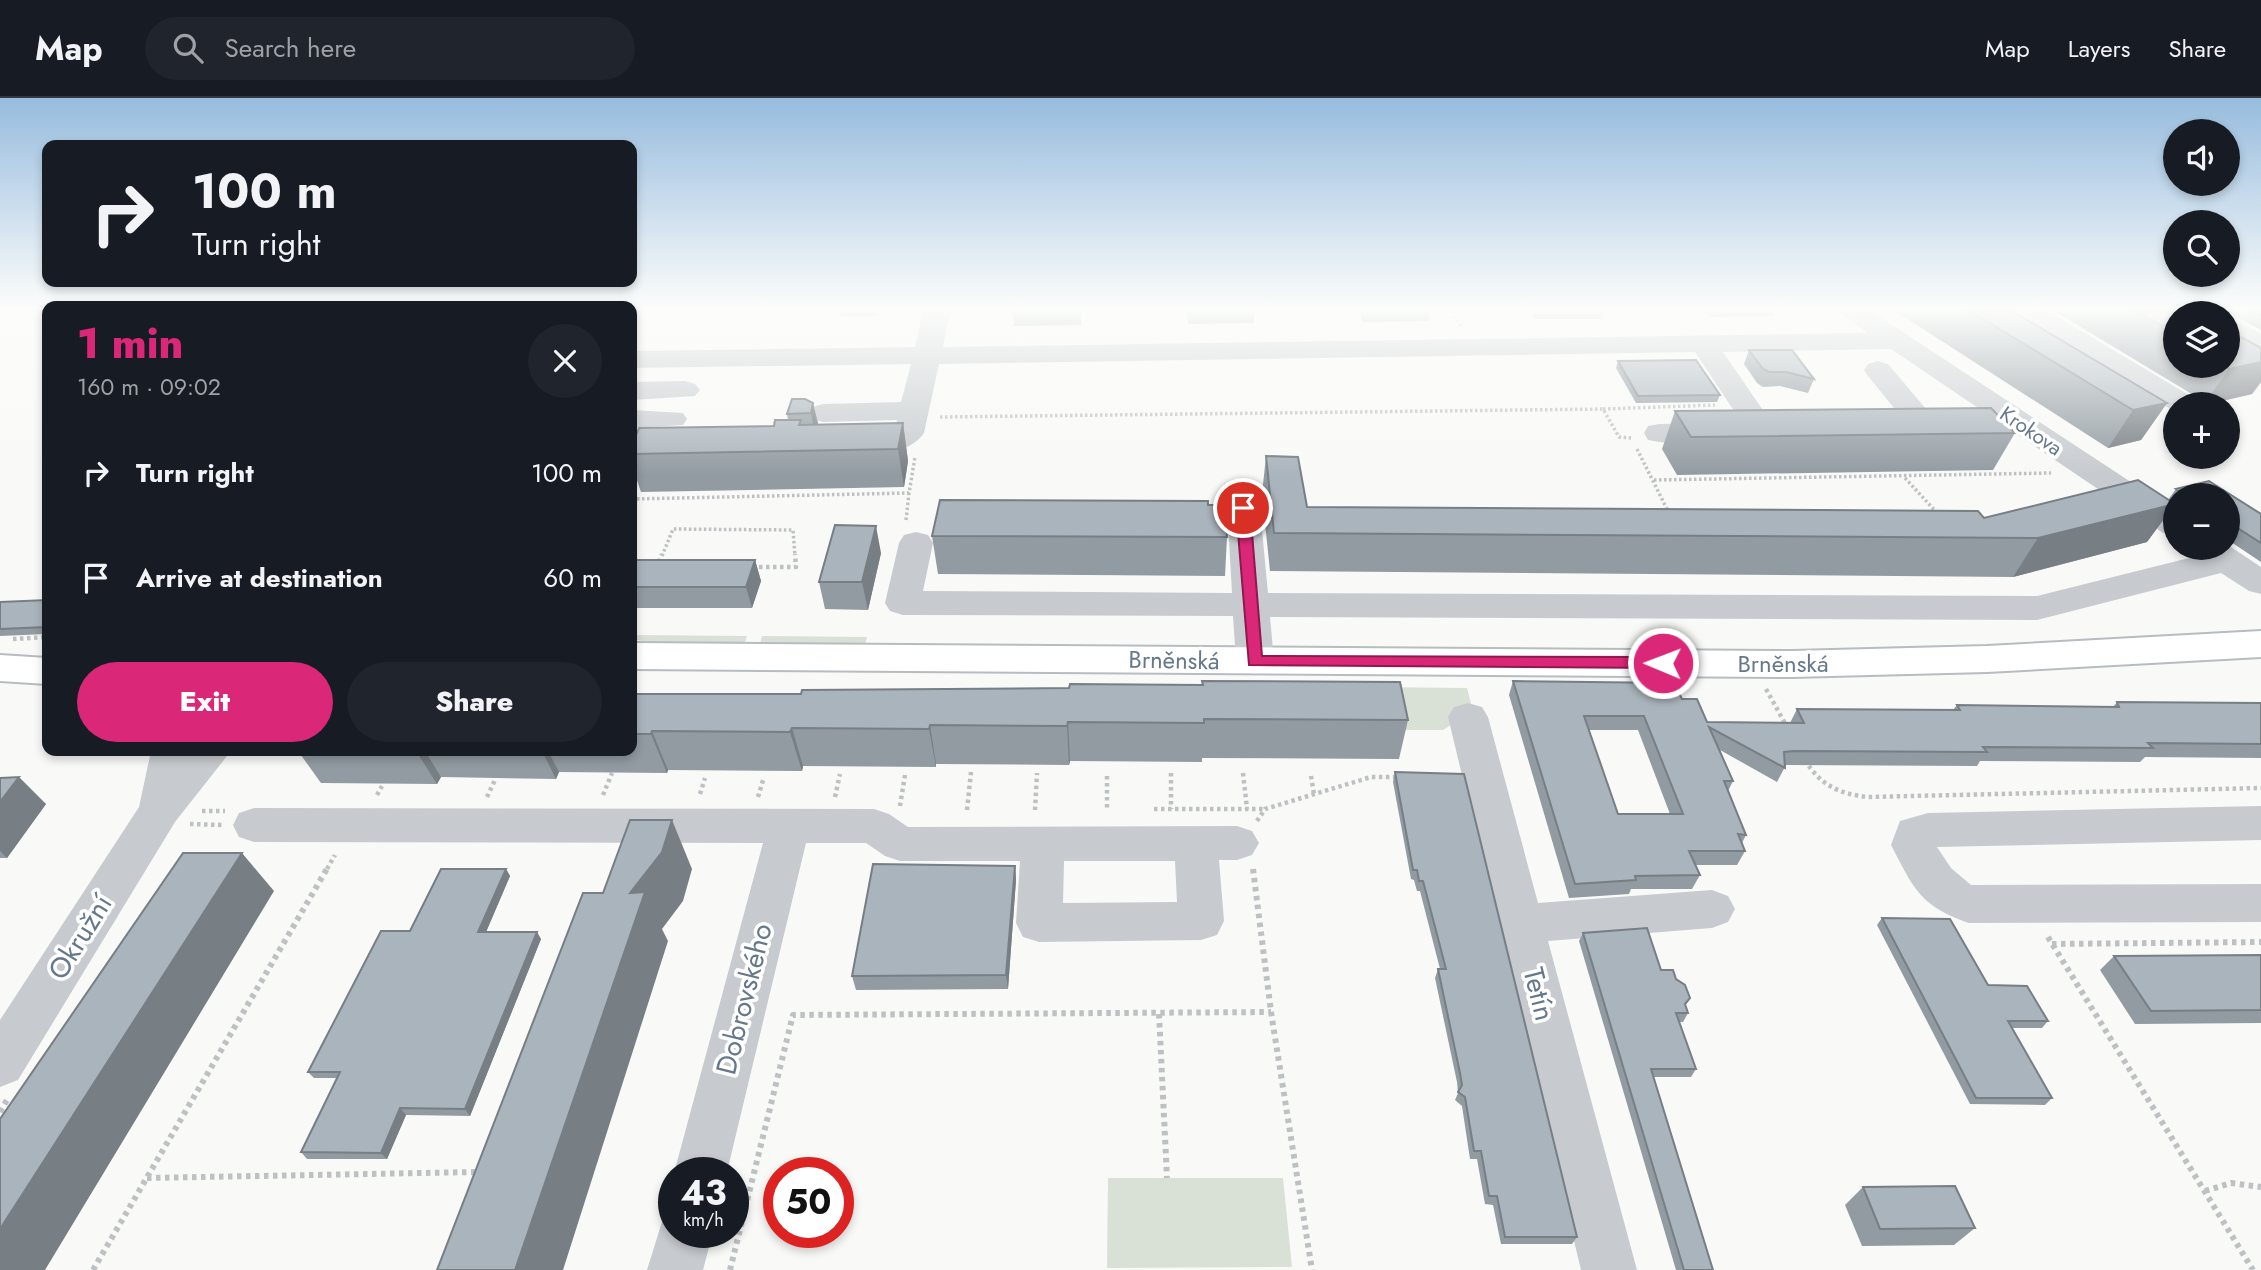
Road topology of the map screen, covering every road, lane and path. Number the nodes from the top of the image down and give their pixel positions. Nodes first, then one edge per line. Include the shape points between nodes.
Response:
1 (925, 366) edge
2 (1721, 366) edge
3 (1934, 366) edge
4 (2119, 366) edge
5 (1878, 370) dead end
6 (685, 390) dead end
7 (637, 391) edge
8 (2163, 392) edge
9 (823, 413) dead end
10 (637, 419) edge
11 (672, 419) dead end
12 (914, 425) junction
13 (2025, 427) junction
14 (1951, 429) junction
15 (1886, 430) edge
16 (1659, 433) dead end
17 (822, 445) edge
18 (2093, 472) junction
19 (1654, 481) junction
20 (1242, 488) dead end
21 (637, 499) edge
22 (2163, 518) edge
23 (1674, 523) edge
24 (916, 544) dead end
25 (2197, 560) edge
26 (2226, 560) edge
27 (671, 566) edge
28 (740, 566) edge
29 (2261, 583) edge
30 (1251, 606) junction
31 (42, 638) edge
32 (0, 640) edge
33 (2261, 643) edge
34 (637, 656) edge
35 (1255, 661) junction
36 (0, 668) edge
37 (42, 671) edge
38 (1764, 685) dead end
39 (1468, 717) dead end
40 (1788, 729) edge
41 (1799, 750) edge
42 (172, 756) edge
43 (208, 756) edge
44 (971, 772) dead end
45 (1037, 773) dead end
46 (1171, 773) dead end
47 (1243, 773) dead end
48 (905, 775) dead end
49 (1107, 776) dead end
50 (1311, 776) dead end
51 (1408, 777) edge
52 (2261, 788) edge
53 (1314, 794) junction
54 (967, 810) dead end
55 (1107, 810) dead end
56 (900, 811) dead end
57 (170, 817) junction
58 (2261, 823) edge
59 (254, 825) joint
60 (353, 825) junction
61 (789, 826) junction
62 (1039, 827) junction
63 (1226, 832) junction
64 (2261, 903) edge
65 (2027, 904) junction
66 (1713, 909) dead end
67 (1521, 924) junction
68 (2261, 942) edge
69 (2052, 944) junction
70 (1271, 1012) junction
71 (1159, 1014) junction
72 (0, 1064) edge
73 (704, 1157) edge
74 (484, 1172) edge
75 (146, 1178) junction
76 (1167, 1178) dead end
77 (2261, 1186) edge
78 (2204, 1191) junction
79 (681, 1248) edge
80 (93, 1270) edge
81 (676, 1270) edge
82 (730, 1270) edge
83 (1312, 1270) edge
84 (1609, 1270) edge
85 (2253, 1270) edge

1 - 12 street
2 - 16 street via 1776,431
3 - 13 street, Krokova
4 - 8 street
5 - 14 street
6 - 7 street
9 - 12 street
10 - 11 street
12 - 17 street via 888,444
12 - 19 path via 1603,409 1619,437 1630,436
12 - 21 path via 916,450 909,493
13 - 14 street
13 - 18 street, Krokova
14 - 15 street
18 - 19 path
18 - 22 street, Krokova
19 - 23 path
20 - 30 street
24 - 30 street via 903,603
25 - 30 street via 2037,608
26 - 29 street
27 - 28 path via 657,566 673,529 793,530 796,567
30 - 35 street
31 - 32 path
33 - 35 main road, Brněnská via 1987,659 1792,664
34 - 35 main road, Brněnská
36 - 37 main road
38 - 40 path
39 - 67 street, Tetín
41 - 52 path via 1811,772 1840,795
42 - 57 street, Okružní
43 - 57 street, Okružní
44 - 54 path
45 - 62 path
46 - 63 path
47 - 63 path
48 - 56 path
49 - 55 path
50 - 53 path
51 - 53 path via 1371,777
53 - 63 path via 1265,809
57 - 59 path
57 - 72 street, Okružní
58 - 65 street via 1915,833 1913,845 1941,891 1955,900
59 - 60 street
60 - 61 street
60 - 75 path
61 - 62 street via 874,826 900,844
61 - 73 street, Dobrovského
62 - 63 street
62 - 63 street via 1039,923 1201,921
63 - 70 path
64 - 65 street
65 - 69 path
66 - 67 street
67 - 84 street, Tetín
68 - 69 path
69 - 78 path
70 - 71 path
70 - 83 path
71 - 76 path
71 - 82 path via 793,1015
74 - 75 path
75 - 80 path
77 - 78 path via 2231,1183
78 - 85 path
79 - 81 street

